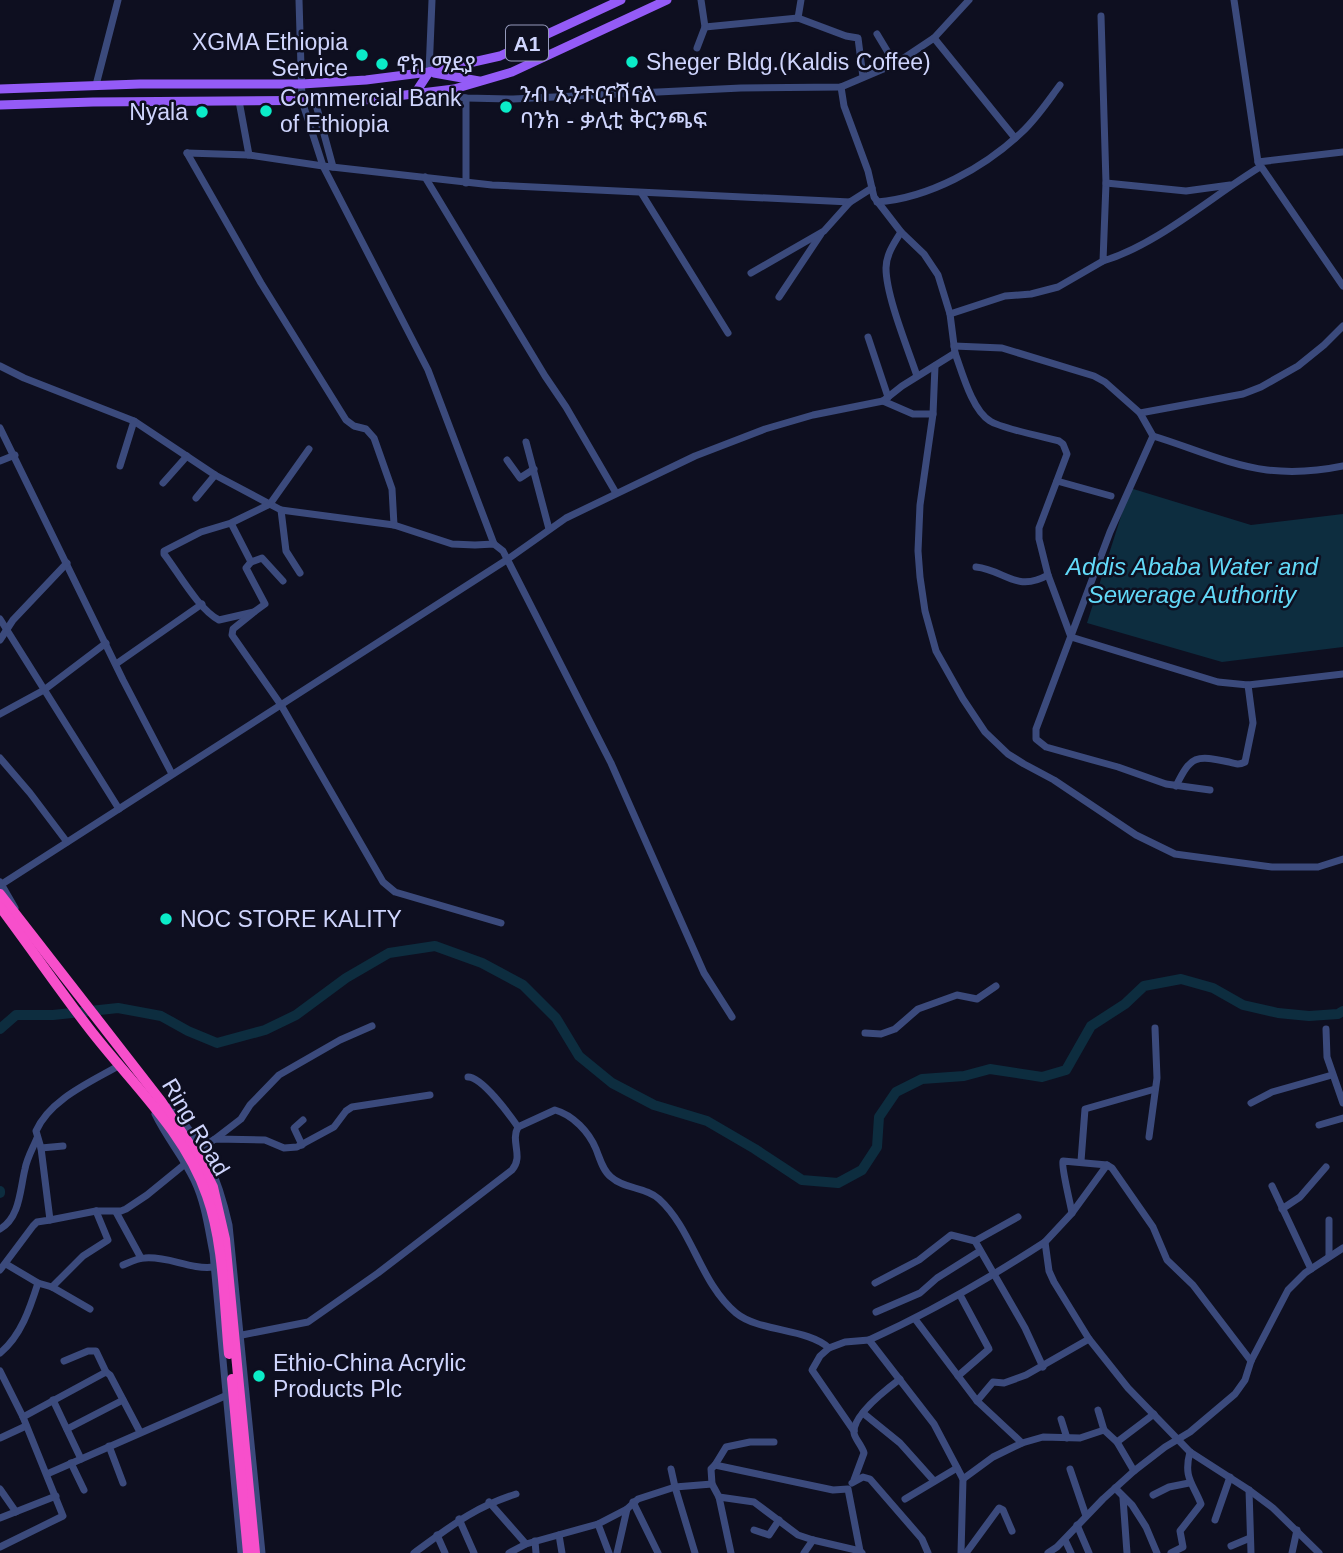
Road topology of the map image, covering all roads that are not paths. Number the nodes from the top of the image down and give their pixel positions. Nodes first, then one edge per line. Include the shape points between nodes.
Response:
1 (118, 0) edge
2 (299, 0) edge
3 (432, 0) edge
4 (621, 0) edge
5 (667, 0) edge
6 (701, 0) edge
7 (801, 0) edge
8 (969, 0) edge
9 (1234, 0) edge
10 (604, 4) edge
11 (1101, 16) dead end
12 (798, 18) junction
13 (705, 27) junction
14 (877, 34) dead end
15 (934, 38) junction
16 (697, 48) dead end
17 (895, 64) junction
18 (429, 72) junction
19 (863, 77) junction
20 (484, 82) junction
21 (302, 84) junction
22 (96, 85) junction
23 (1060, 85) dead end
24 (841, 87) junction
25 (0, 89) edge
26 (433, 92) junction
27 (414, 95) junction
28 (466, 98) junction
29 (239, 101) junction
30 (302, 101) junction
31 (315, 101) junction
32 (0, 105) edge
33 (1015, 138) junction
34 (1343, 152) edge
35 (249, 155) junction
36 (1259, 164) junction
37 (323, 166) junction
38 (333, 167) junction
39 (425, 177) junction
40 (466, 183) junction
41 (1106, 183) junction
42 (1230, 185) junction
43 (872, 188) junction
44 (642, 194) junction
45 (850, 202) junction
46 (877, 202) junction
47 (824, 231) junction
48 (901, 232) junction
49 (1103, 261) junction
50 (751, 273) dead end
51 (1343, 286) edge
52 (779, 297) dead end
53 (950, 314) junction
54 (1343, 326) edge
55 (728, 333) dead end
56 (869, 337) dead end
57 (955, 349) junction
58 (0, 366) edge
59 (934, 366) junction
60 (917, 376) junction
61 (886, 399) junction
62 (1140, 413) junction
63 (933, 414) junction
64 (134, 421) junction
65 (0, 428) edge
66 (1153, 436) junction
67 (526, 442) dead end
68 (309, 449) dead end
69 (15, 455) junction
70 (187, 456) junction
71 (508, 460) dead end
72 (0, 461) edge
73 (120, 466) dead end
74 (1343, 466) edge
75 (534, 469) junction
76 (215, 475) junction
77 (1057, 481) junction
78 (163, 483) dead end
79 (616, 493) junction
80 (1111, 496) dead end
81 (196, 498) dead end
82 (271, 504) junction
83 (281, 510) junction
84 (231, 523) junction
85 (394, 525) junction
86 (550, 529) junction
87 (494, 544) junction
88 (508, 559) junction
89 (251, 562) junction
90 (67, 563) junction
91 (975, 567) dead end
92 (300, 573) dead end
93 (1048, 575) junction
94 (283, 581) dead end
95 (202, 604) junction
96 (254, 612) junction
97 (0, 619) edge
98 (7, 631) junction
99 (1071, 637) junction
100 (0, 640) edge
101 (106, 643) junction
102 (116, 664) junction
103 (1343, 674) edge
104 (1248, 685) junction
105 (44, 690) junction
106 (281, 705) junction
107 (0, 714) edge
108 (0, 758) edge
109 (172, 774) junction
110 (1176, 786) junction
111 (1210, 790) dead end
112 (119, 808) junction
113 (67, 842) junction
114 (1343, 859) edge
115 (1, 886) edge
116 (0, 907) edge
117 (0, 915) edge
118 (500, 923) dead end
119 (20, 925) junction
120 (996, 986) dead end
121 (732, 1017) dead end
122 (372, 1026) dead end
123 (1155, 1028) dead end
124 (1326, 1028) dead end
125 (865, 1032) dead end
126 (120, 1065) junction
127 (1332, 1076) junction
128 (468, 1077) dead end
129 (1155, 1089) junction
130 (429, 1095) dead end
131 (1251, 1103) dead end
132 (1343, 1103) edge
133 (157, 1104) junction
134 (1343, 1118) edge
135 (303, 1120) dead end
136 (1319, 1125) dead end
137 (518, 1127) junction
138 (37, 1137) junction
139 (1149, 1137) dead end
140 (215, 1139) junction
141 (302, 1145) junction
142 (63, 1146) dead end
143 (41, 1147) junction
144 (201, 1147) junction
145 (1081, 1161) junction
146 (185, 1164) junction
147 (1107, 1165) junction
148 (1326, 1167) dead end
149 (1272, 1186) dead end
150 (1282, 1209) junction
151 (96, 1211) junction
152 (116, 1212) junction
153 (1072, 1213) junction
154 (1018, 1217) dead end
155 (50, 1220) junction
156 (1329, 1220) dead end
157 (0, 1229) edge
158 (975, 1241) junction
159 (1045, 1242) junction
160 (1343, 1248) edge
161 (979, 1251) junction
162 (1329, 1256) junction
163 (141, 1258) junction
164 (123, 1265) dead end
165 (3, 1267) edge
166 (214, 1267) junction
167 (1311, 1269) junction
168 (994, 1275) junction
169 (38, 1283) junction
170 (875, 1283) dead end
171 (52, 1287) junction
172 (960, 1295) junction
173 (90, 1309) dead end
174 (876, 1312) dead end
175 (915, 1320) junction
176 (242, 1335) junction
177 (1089, 1339) junction
178 (869, 1340) junction
179 (829, 1348) junction
180 (0, 1353) edge
181 (64, 1361) dead end
182 (1251, 1361) junction
183 (1044, 1367) junction
184 (0, 1371) edge
185 (106, 1372) junction
186 (958, 1377) junction
187 (900, 1379) junction
188 (225, 1396) junction
189 (53, 1400) junction
190 (123, 1400) junction
191 (976, 1401) junction
192 (1098, 1410) dead end
193 (863, 1413) junction
194 (1154, 1414) junction
195 (23, 1417) junction
196 (1061, 1419) dead end
197 (26, 1426) junction
198 (67, 1429) junction
199 (1104, 1430) junction
200 (140, 1432) junction
201 (854, 1432) junction
202 (0, 1438) edge
203 (1067, 1438) junction
204 (1178, 1440) junction
205 (774, 1442) dead end
206 (1117, 1442) junction
207 (1022, 1443) junction
208 (108, 1446) junction
209 (1190, 1452) junction
210 (81, 1459) junction
211 (71, 1464) junction
212 (715, 1465) junction
213 (957, 1468) junction
214 (671, 1469) dead end
215 (1070, 1469) dead end
216 (1134, 1471) junction
217 (47, 1474) junction
218 (1230, 1477) junction
219 (963, 1479) junction
220 (854, 1480) junction
221 (933, 1481) junction
222 (123, 1483) dead end
223 (1189, 1483) junction
224 (712, 1484) junction
225 (675, 1487) junction
226 (1115, 1488) junction
227 (0, 1489) edge
228 (848, 1489) junction
229 (84, 1490) dead end
230 (1248, 1490) junction
231 (516, 1494) dead end
232 (1153, 1495) dead end
233 (56, 1496) junction
234 (719, 1497) junction
235 (1123, 1497) junction
236 (905, 1499) dead end
237 (489, 1502) junction
238 (634, 1502) junction
239 (627, 1509) junction
240 (16, 1512) junction
241 (1086, 1516) junction
242 (0, 1518) edge
243 (459, 1519) junction
244 (779, 1520) junction
245 (1215, 1520) dead end
246 (597, 1524) junction
247 (1077, 1525) junction
248 (754, 1530) dead end
249 (1297, 1530) junction
250 (1012, 1531) dead end
251 (437, 1535) junction
252 (559, 1535) junction
253 (1250, 1538) junction
254 (1065, 1540) junction
255 (535, 1541) junction
256 (813, 1541) junction
257 (526, 1544) junction
258 (1231, 1546) dead end
259 (0, 1547) edge
260 (861, 1552) edge
261 (241, 1553) edge
262 (248, 1553) edge
263 (255, 1553) edge
264 (261, 1553) edge
265 (416, 1553) edge
266 (445, 1553) edge
267 (474, 1553) edge
268 (509, 1553) edge
269 (536, 1553) edge
270 (562, 1553) edge
271 (609, 1553) edge
272 (617, 1553) edge
273 (658, 1553) edge
274 (695, 1553) edge
275 (732, 1553) edge
276 (804, 1553) edge
277 (928, 1553) edge
278 (963, 1553) edge
279 (1048, 1553) edge
280 (1071, 1553) edge
281 (1089, 1553) edge
282 (1127, 1553) edge
283 (1157, 1553) edge
284 (1171, 1553) edge
285 (1251, 1553) edge
286 (1292, 1553) edge
287 (1318, 1553) edge

1 - 22 street
2 - 21 street
3 - 18 street
4 - 10 main road, A1
5 - 20 main road, A1
6 - 13 street
7 - 12 street
8 - 15 street
9 - 36 street
10 - 18 main road, A1 via 500,55
11 - 41 street
12 - 13 street
12 - 19 street via 858,38
13 - 16 street
14 - 17 street
15 - 17 street
15 - 33 street
17 - 19 street
18 - 20 main road, A1
18 - 21 main road, A1
18 - 27 main road
19 - 24 street
20 - 26 main road, A1
21 - 22 main road, A1
21 - 30 street
22 - 25 main road, A1
23 - 33 street
24 - 28 street
24 - 43 street
26 - 27 main road, A1
26 - 28 street
27 - 31 main road, A1
28 - 40 street
29 - 30 main road, A1
29 - 32 main road, A1
29 - 35 street
30 - 31 main road, A1
30 - 37 street
31 - 38 street
33 - 46 street via 949,181 901,200
34 - 36 street
35 - 37 street
35 - 85 street via 187,153 346,420 374,438 392,489
36 - 42 street
36 - 51 street
37 - 38 street
37 - 87 street via 428,370
38 - 39 street
39 - 40 street
39 - 79 street
40 - 44 street
41 - 42 street via 1186,191
41 - 49 street
42 - 49 street via 1130,251
43 - 45 street
43 - 46 street
44 - 45 street
44 - 55 street
45 - 47 street
46 - 48 street
47 - 50 street
47 - 52 street
48 - 53 street via 938,275
48 - 60 street via 886,268
49 - 53 street via 1058,287 1005,296
53 - 57 street
54 - 62 street via 1298,366 1261,387
56 - 61 street
57 - 59 street
57 - 62 street via 1002,348 1094,376
57 - 77 street via 969,390 990,422 1063,444 1067,454
58 - 64 street
59 - 60 street
59 - 63 street
60 - 61 street
61 - 63 street via 913,414
61 - 79 street via 765,429
62 - 66 street
63 - 114 street via 920,505 921,589 936,651 985,732 1008,754 1136,835 1175,854 1282,867 1318,867
64 - 70 street
64 - 73 street
65 - 69 street
66 - 74 street via 1267,470
66 - 99 street via 1130,483
67 - 75 street
68 - 82 street
69 - 72 street
69 - 90 street
70 - 76 street
70 - 78 street
71 - 75 street via 520,478
75 - 86 street
76 - 81 street
76 - 82 street
77 - 80 street
77 - 93 street via 1039,528
79 - 86 street
82 - 83 street
82 - 84 street
83 - 85 street
83 - 92 street via 286,551
84 - 89 street
84 - 95 street via 163,552
85 - 87 street via 452,544
86 - 88 street
87 - 88 street
88 - 106 street
88 - 121 street via 611,763 704,972
89 - 94 street via 264,559
89 - 96 street via 246,568 265,604
90 - 98 street
90 - 101 street
91 - 93 street via 1026,583
93 - 99 street
95 - 96 street via 219,620
95 - 102 street
96 - 106 street via 232,635
97 - 98 street
98 - 100 street
98 - 105 street
99 - 104 street via 1218,682
99 - 110 street via 1035,739 1046,747
101 - 102 street
101 - 105 street
102 - 109 street
103 - 104 street
104 - 110 street via 1253,723 1245,762 1196,758 1187,763
105 - 107 street
105 - 112 street
106 - 109 street
106 - 118 street via 388,888
108 - 113 street
109 - 112 street
110 - 111 street
112 - 113 street
113 - 115 street
115 - 119 highway, Ring Road
116 - 119 highway, Ring Road
117 - 119 street
119 - 126 highway, Ring Road via 65,996
119 - 133 highway, Ring Road via 100,1020
120 - 125 street via 977,999 957,995 924,1006 881,1034
122 - 140 street via 279,1075 241,1119
123 - 129 street
124 - 127 street
126 - 133 highway, Ring Road
126 - 138 street via 59,1102 39,1125
127 - 131 street via 1272,1092
127 - 132 street
128 - 137 street via 480,1081
129 - 139 street
129 - 145 street via 1085,1109
130 - 141 street via 352,1107 334,1127
133 - 144 street via 182,1121
133 - 146 street via 159,1123
133 - 262 highway, Ring Road via 193,1163 209,1200 218,1244
133 - 263 highway, Ring Road via 206,1172 225,1239
134 - 136 street
135 - 141 street via 294,1128
137 - 176 street via 518,1161 512,1170 385,1268 308,1322
137 - 179 street via 555,1110 566,1115 587,1133 610,1177 660,1199 738,1315 819,1339
138 - 143 street
138 - 157 street via 12,1218
140 - 141 street via 265,1140 284,1149
140 - 144 street
142 - 143 street
143 - 155 street
144 - 176 street via 226,1212
145 - 147 street
145 - 153 street via 1061,1163
146 - 152 street via 147,1195
146 - 166 street via 202,1201
147 - 153 street
147 - 182 street via 1153,1227 1167,1260 1193,1285
148 - 150 street via 1300,1197
149 - 150 street
150 - 167 street
151 - 152 street
151 - 155 street
151 - 171 street via 108,1240 83,1256
152 - 163 street
153 - 159 street
154 - 158 street
155 - 165 street via 33,1226
156 - 162 street
158 - 161 street
158 - 170 street via 948,1237
159 - 168 street
159 - 177 street via 1049,1271
160 - 162 street
161 - 168 street
161 - 174 street via 920,1293
162 - 167 street
163 - 164 street
163 - 166 street
165 - 169 street
166 - 188 street
167 - 182 street via 1288,1290
168 - 172 street
168 - 183 street
169 - 171 street
169 - 180 street via 26,1318
171 - 173 street
172 - 175 street
172 - 186 street via 989,1349
175 - 178 street
175 - 186 street
176 - 264 street
177 - 183 street
177 - 194 street
178 - 179 street
178 - 187 street
179 - 201 street via 812,1370
181 - 185 street via 96,1351
182 - 204 street via 1235,1394
183 - 191 street via 1004,1383 993,1382
184 - 195 street
185 - 189 street
185 - 190 street
186 - 191 street
187 - 193 street via 873,1399
187 - 213 street via 934,1424
188 - 200 street
188 - 261 street
189 - 195 street
189 - 198 street
190 - 198 street
190 - 200 street
191 - 207 street
192 - 199 street
193 - 201 street
193 - 221 street via 900,1443
194 - 204 street
194 - 206 street
195 - 197 street
196 - 203 street
197 - 202 street
197 - 217 street
198 - 210 street
199 - 203 street
199 - 206 street
200 - 208 street
201 - 220 street via 864,1452
203 - 207 street via 1043,1437
204 - 209 street
204 - 216 street
205 - 212 street via 726,1447
206 - 216 street
207 - 219 street
208 - 210 street
208 - 222 street
209 - 218 street
209 - 223 street via 1186,1464
210 - 211 street
211 - 217 street
211 - 229 street
212 - 224 street
212 - 228 street via 832,1490
213 - 219 street
213 - 221 street
214 - 225 street
215 - 241 street
216 - 226 street
217 - 233 street
218 - 230 street
218 - 245 street
219 - 278 street
220 - 228 street
220 - 277 street via 870,1479 922,1539
221 - 236 street
223 - 232 street
223 - 284 street via 1201,1504 1180,1531 1183,1547
224 - 225 street
224 - 234 street
225 - 238 street
225 - 274 street
226 - 235 street
226 - 241 street
227 - 240 street
228 - 260 street
230 - 249 street
230 - 253 street
231 - 237 street
233 - 240 street
233 - 259 street via 62,1516
234 - 244 street via 754,1502
234 - 275 street
235 - 282 street
235 - 283 street via 1146,1527
237 - 243 street
237 - 257 street
238 - 239 street
238 - 273 street
239 - 246 street
239 - 272 street
240 - 242 street
241 - 247 street
243 - 251 street
243 - 267 street
244 - 248 street via 769,1535
244 - 256 street
246 - 252 street
246 - 271 street
247 - 254 street
247 - 281 street
249 - 286 street
249 - 287 street
250 - 278 street via 999,1508
251 - 265 street
251 - 266 street
252 - 255 street
252 - 270 street
253 - 258 street
253 - 285 street
254 - 279 street
254 - 280 street
255 - 257 street
255 - 269 street
256 - 260 street
256 - 276 street
257 - 268 street

